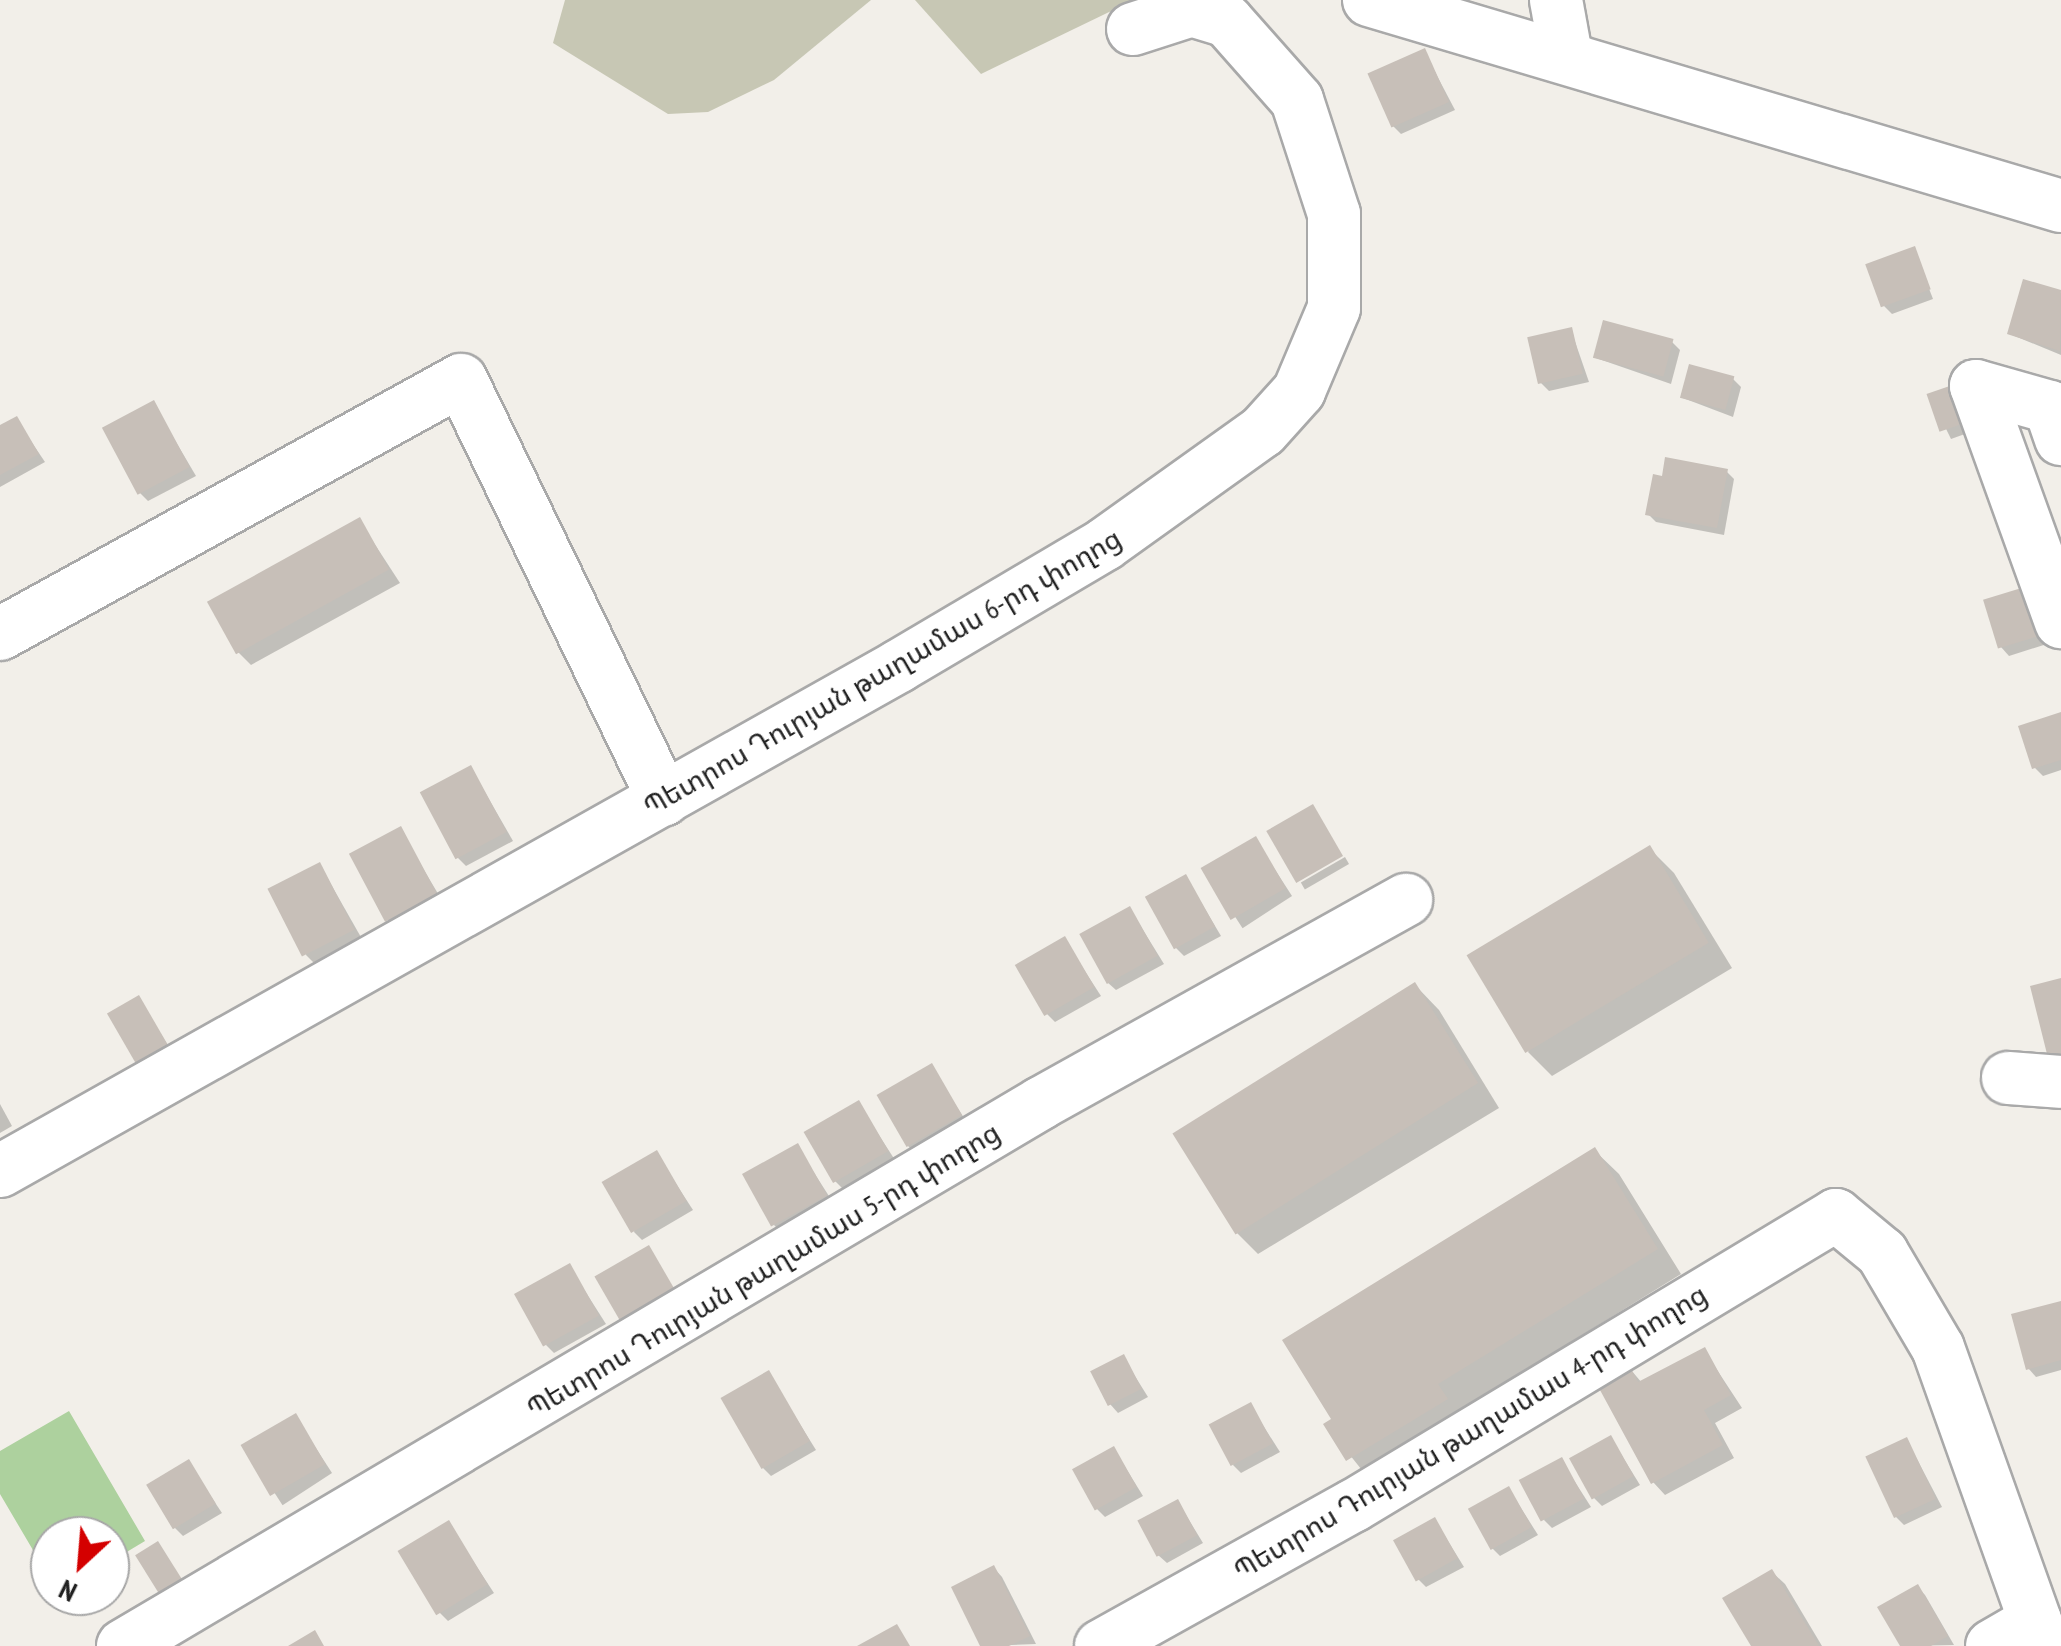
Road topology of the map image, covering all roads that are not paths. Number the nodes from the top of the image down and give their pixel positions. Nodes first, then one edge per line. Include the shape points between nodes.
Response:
1 (1369, 0) edge
2 (1556, 0) edge
3 (1213, 8) edge
4 (1133, 29) dead end
5 (1566, 54) junction
6 (2061, 206) edge
7 (2061, 438) edge
8 (2061, 622) edge
9 (0, 634) edge
10 (664, 800) junction
11 (1406, 900) dead end
12 (2008, 1078) dead end
13 (2061, 1082) edge
14 (0, 1171) edge
15 (2024, 1638) edge
16 (123, 1646) edge
17 (1100, 1646) edge

1 - 5 street
2 - 5 street
3 - 4 street, Պետրոս Դուրյան թաղամաս 6-րդ փողոց
3 - 10 street, Պետրոս Դուրյան թաղամաս 6-րդ փողոց via 1297,100 1334,214 1334,308 1299,392 1264,431 1104,544
5 - 6 street
7 - 8 street via 2050,407 1976,386
9 - 10 street via 461,380
10 - 14 street, Պետրոս Դուրյան թաղամաս 6-րդ փողոց
11 - 16 street, Պետրոս Դուրյան թաղամաս 5-րդ փողոց via 1041,1103
12 - 13 street
15 - 17 street, Պետրոս Դուրյան թաղամաս 4-րդ փողոց via 1938,1348 1882,1253 1836,1214 1352,1506

